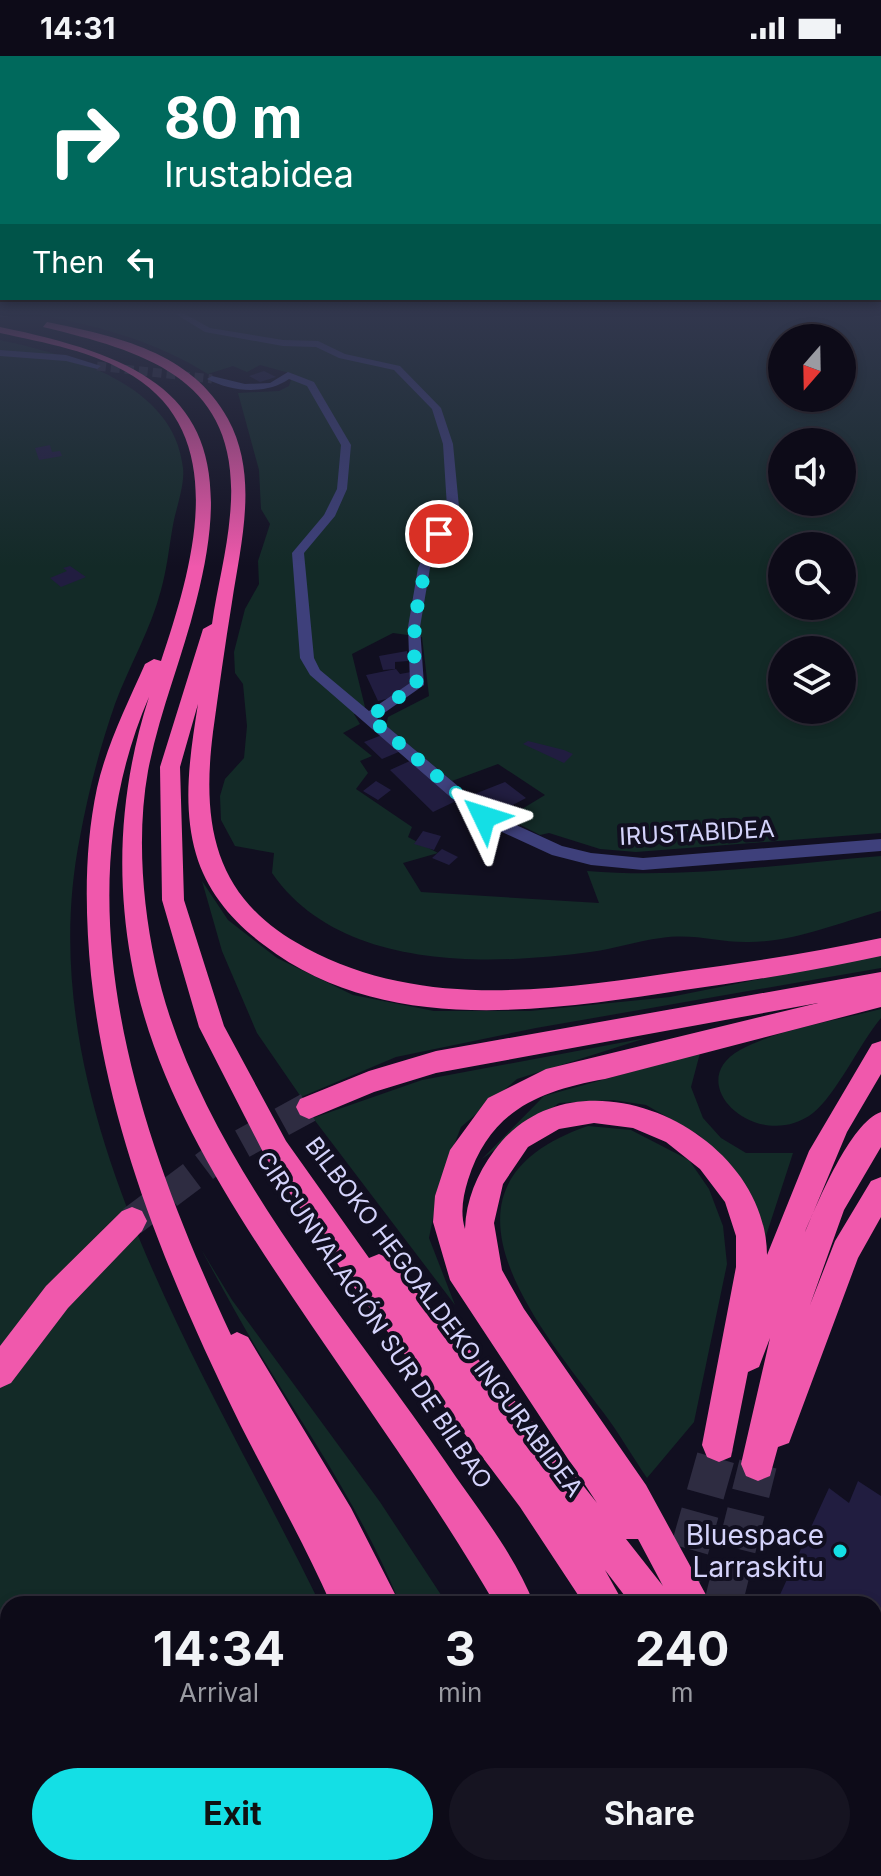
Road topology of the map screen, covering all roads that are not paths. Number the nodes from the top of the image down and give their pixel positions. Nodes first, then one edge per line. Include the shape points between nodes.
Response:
1 (168, 398) edge
2 (208, 398) edge
3 (320, 398) edge
4 (426, 398) edge
5 (185, 605) junction
6 (222, 609) junction
7 (369, 717) junction
8 (881, 845) edge
9 (881, 933) edge
10 (881, 947) edge
11 (753, 971) junction
12 (881, 982) edge
13 (881, 997) edge
14 (881, 1052) edge
15 (309, 1107) tunnel mouth
16 (881, 1124) edge
17 (275, 1150) junction
18 (881, 1190) edge
19 (132, 1221) tunnel mouth
20 (183, 1261) junction
21 (0, 1372) edge
22 (346, 1596) edge
23 (378, 1596) edge
24 (511, 1596) edge
25 (601, 1596) edge
26 (648, 1596) edge
27 (685, 1596) edge
28 (687, 1596) edge

1 - 5 highway via 197,452 203,486 201,541
2 - 6 highway via 233,449 240,507
3 - 7 street, IRUSTABIDEA via 346,445 342,489 329,516 298,553 304,649 315,672
4 - 7 street via 436,408 448,444 453,507 424,568 414,627 417,685
5 - 20 highway via 114,764 101,825 97,897 103,992 120,1078 143,1163
5 - 24 highway, CIRCUNVALACIÓN SUR DE BILBAO via 138,771 133,849 135,907 165,1033 185,1089 258,1221 469,1522
6 - 11 highway via 203,737 198,816 219,887 269,938 342,979 431,998 581,994
6 - 17 highway, BILBOKO HEGOALDEKO INGURABIDEA via 203,649 177,736 168,853 173,904 194,986 242,1094
7 - 8 street, IRUSTABIDEA via 484,817 558,851 643,864
9 - 11 highway
10 - 11 highway
12 - 15 highway via 436,1062
13 - 27 highway via 555,1077 525,1089 478,1126 456,1169 448,1222 465,1280
14 - 28 highway via 836,1119 813,1170 719,1445 749,1281 751,1236 719,1167 666,1127 590,1110 561,1116 515,1142 486,1190 478,1221 482,1254 515,1323 627,1488
16 - 18 highway via 825,1217 801,1276 758,1464 780,1425 846,1251
17 - 25 highway, BILBOKO HEGOALDEKO INGURABIDEA via 324,1223 486,1430
17 - 26 highway via 516,1428
19 - 21 highway via 57,1297
20 - 22 highway via 236,1379
20 - 23 highway via 294,1442

